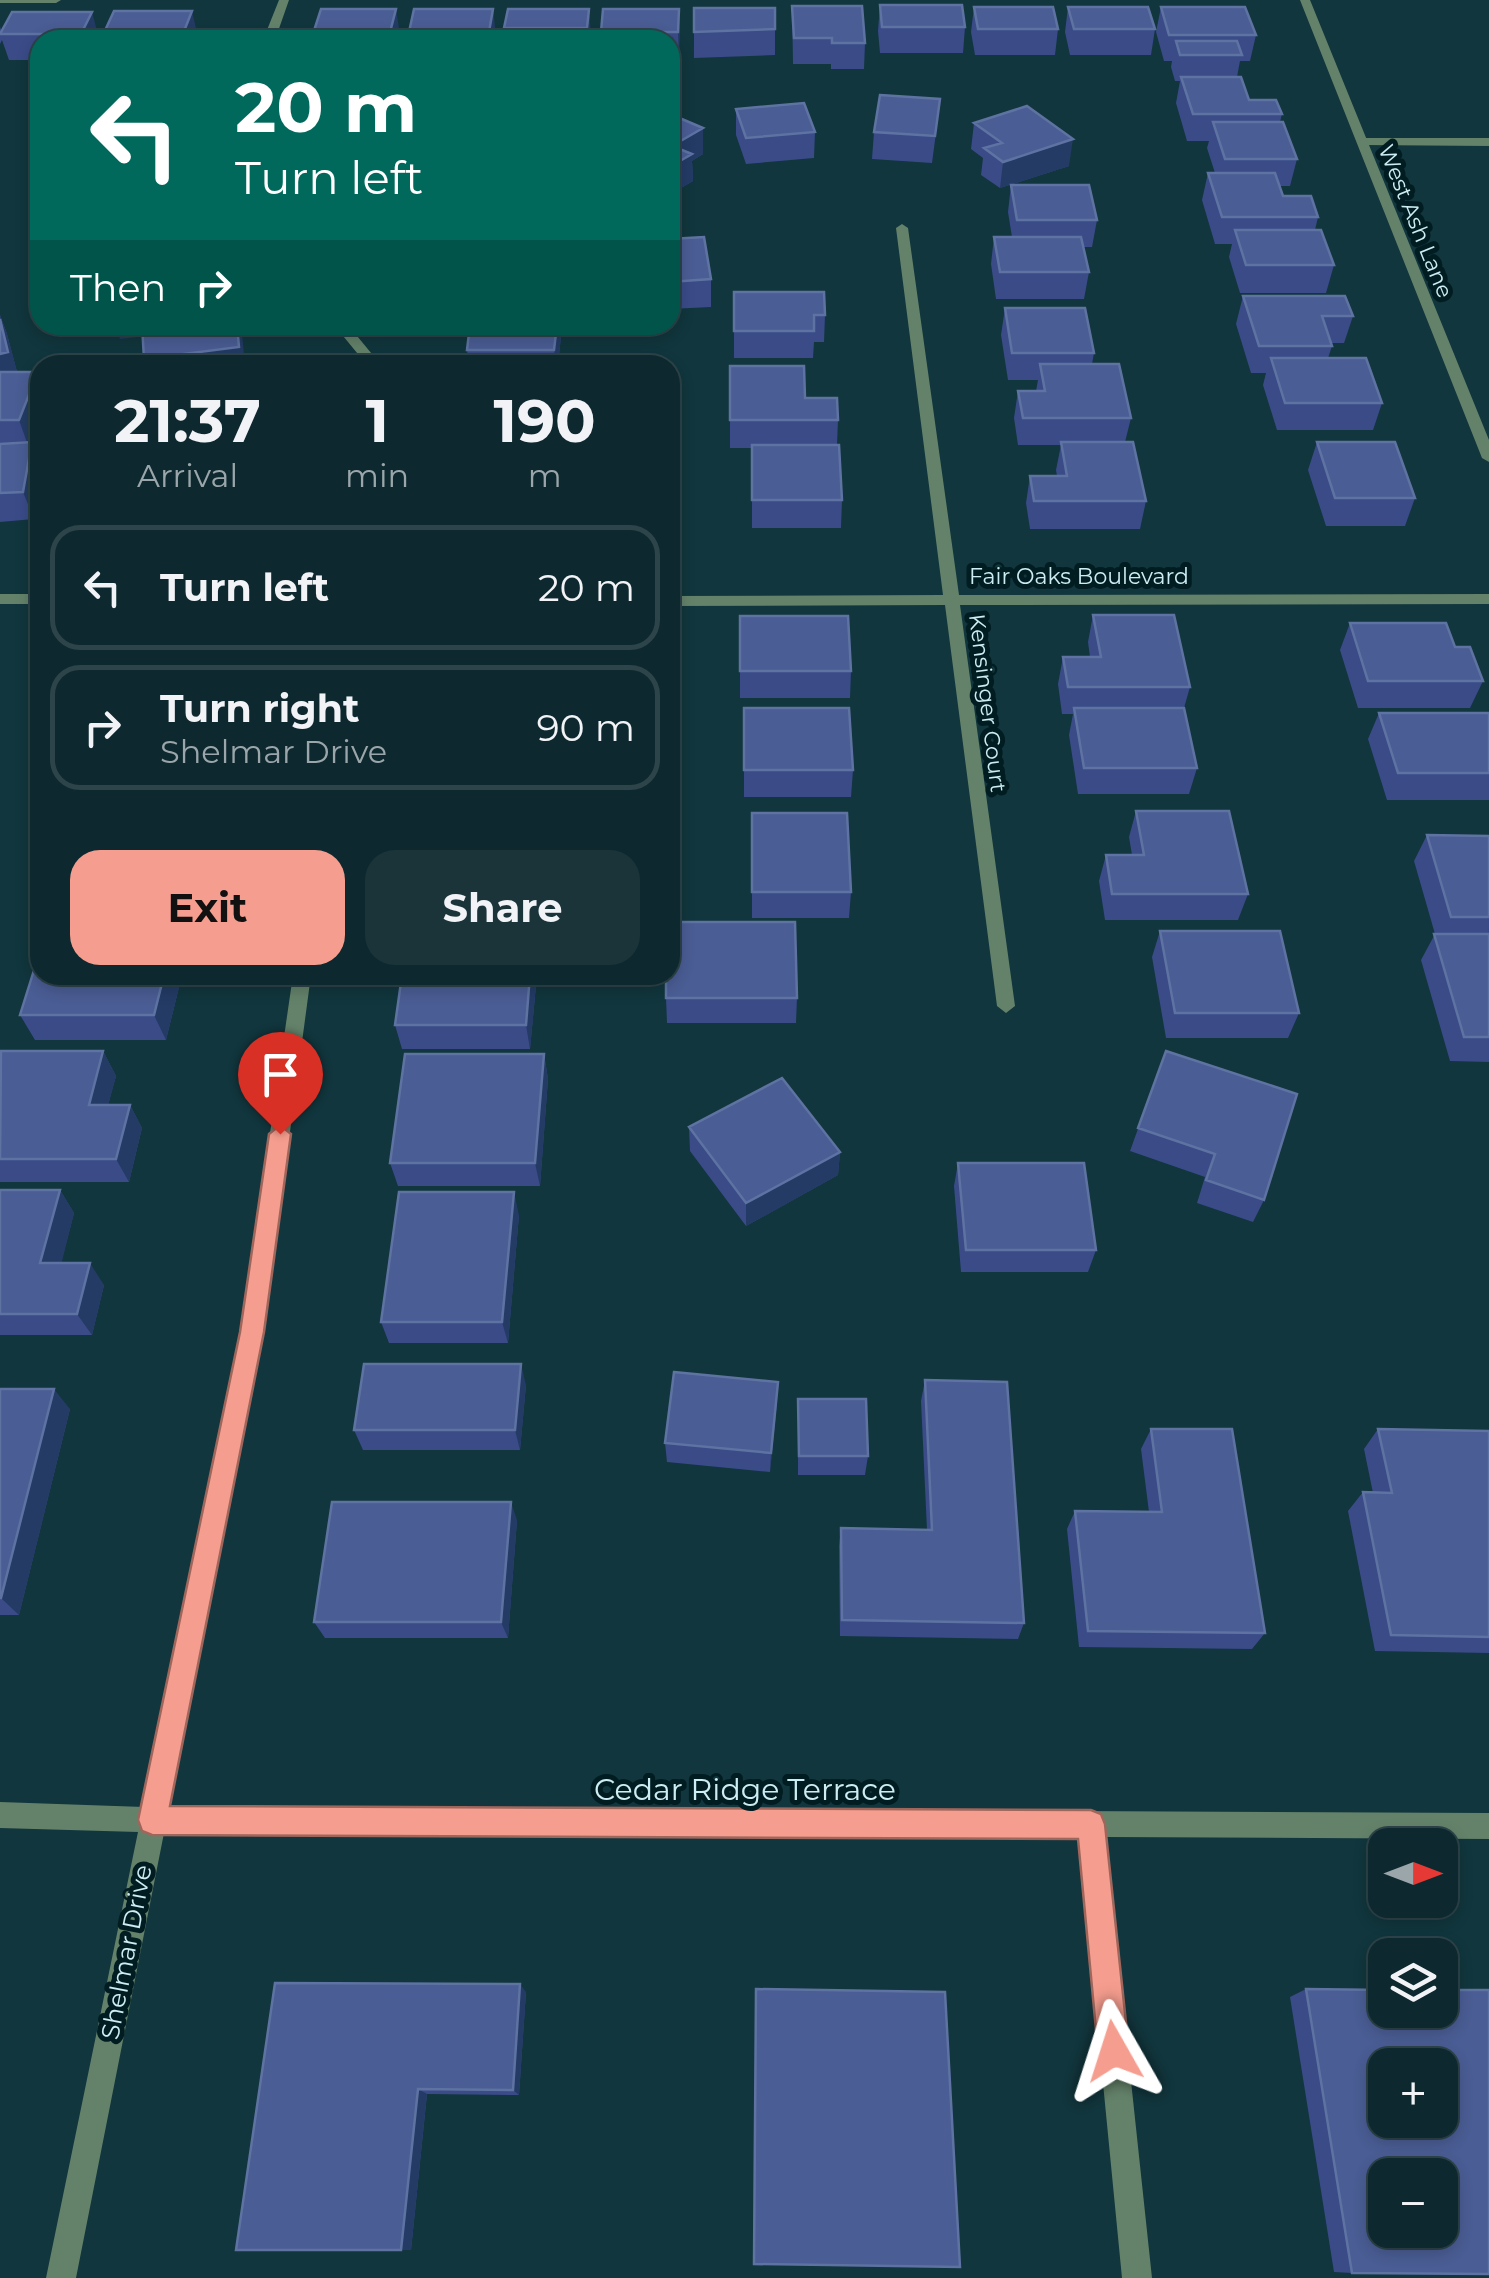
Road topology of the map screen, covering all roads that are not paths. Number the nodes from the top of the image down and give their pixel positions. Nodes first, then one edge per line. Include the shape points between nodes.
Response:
1 (0, 0) edge
2 (56, 0) edge
3 (284, 0) edge
4 (1305, 0) edge
5 (274, 30) edge
6 (1363, 141) junction
7 (1489, 142) edge
8 (902, 228) dead end
9 (348, 335) edge
10 (366, 355) edge
11 (1489, 458) edge
12 (0, 599) edge
13 (952, 599) junction
14 (1489, 599) edge
15 (30, 600) edge
16 (680, 601) edge
17 (301, 985) edge
18 (1006, 1006) dead end
19 (0, 1814) edge
20 (152, 1820) junction
21 (1091, 1824) junction
22 (1489, 1826) edge
23 (61, 2278) edge
24 (1137, 2278) edge

1 - 2 street
3 - 5 street
4 - 6 street, West Ash Lane
6 - 7 street
6 - 11 street, West Ash Lane
8 - 13 street, Kensinger Court
9 - 10 street
12 - 15 street
13 - 14 street, Fair Oaks Boulevard
13 - 16 street, Fair Oaks Boulevard
13 - 18 street, Kensinger Court
17 - 20 street, Shelmar Drive via 252,1332
19 - 20 street, Cedar Ridge Terrace
20 - 21 street, Cedar Ridge Terrace
20 - 23 street, Shelmar Drive
21 - 22 street, Cedar Ridge Terrace
21 - 24 street

